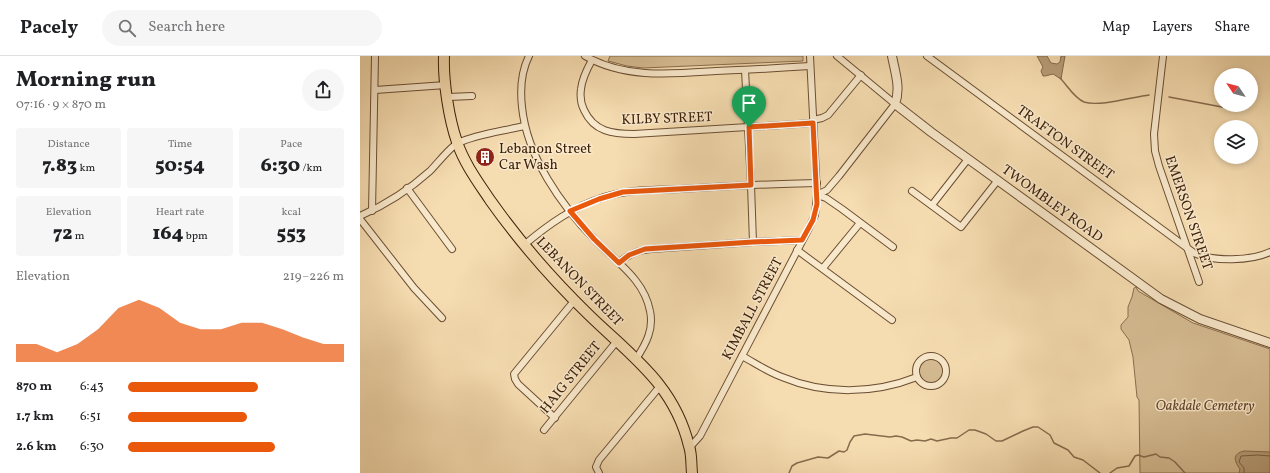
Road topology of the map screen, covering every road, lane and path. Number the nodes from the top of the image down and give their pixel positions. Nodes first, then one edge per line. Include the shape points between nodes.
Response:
1 (375, 56) edge
2 (444, 56) edge
3 (529, 56) edge
4 (585, 56) edge
5 (810, 56) edge
6 (837, 56) edge
7 (892, 56) edge
8 (927, 56) edge
9 (1163, 56) edge
10 (592, 60) junction
11 (810, 66) junction
12 (745, 70) junction
13 (861, 75) junction
14 (446, 85) junction
15 (375, 90) junction
16 (472, 96) dead end
17 (448, 97) junction
18 (895, 104) junction
19 (813, 121) junction
20 (524, 126) junction
21 (749, 127) junction
22 (457, 143) junction
23 (968, 159) junction
24 (998, 180) junction
25 (817, 183) junction
26 (751, 185) junction
27 (407, 188) junction
28 (912, 191) dead end
29 (817, 195) junction
30 (932, 205) junction
31 (372, 211) junction
32 (570, 211) junction
33 (360, 216) edge
34 (360, 219) edge
35 (860, 223) junction
36 (802, 240) junction
37 (753, 242) junction
38 (524, 245) junction
39 (893, 247) dead end
40 (452, 249) dead end
41 (1188, 249) junction
42 (797, 250) junction
43 (1270, 252) edge
44 (619, 263) junction
45 (823, 268) junction
46 (1199, 282) dead end
47 (574, 301) junction
48 (442, 318) dead end
49 (892, 320) dead end
50 (617, 341) junction
51 (1270, 343) edge
52 (742, 356) junction
53 (636, 359) junction
54 (917, 377) junction
55 (661, 385) junction
56 (555, 418) junction
57 (544, 430) dead end
58 (690, 447) junction
59 (597, 471) edge
60 (692, 473) edge

1 - 15 street
2 - 14 highway, LEBANON STREET
3 - 20 street via 521,82
4 - 10 street
5 - 11 street, KIMBALL STREET
6 - 13 street, TWOMBLEY ROAD
7 - 18 street via 898,88
8 - 41 street, TRAFTON STREET
9 - 41 street, EMERSON STREET via 1154,128 1155,151
10 - 12 street via 639,73
10 - 21 street, KILBY STREET via 582,83 581,99 590,120 603,130 631,134
11 - 12 street
11 - 19 street, KIMBALL STREET
12 - 21 street
13 - 18 street, TWOMBLEY ROAD
13 - 19 street via 828,115
14 - 15 street
14 - 17 highway, LEBANON STREET
15 - 31 street
16 - 17 street
17 - 22 highway, LEBANON STREET
18 - 23 street, TWOMBLEY ROAD
18 - 29 street via 839,176 827,190
19 - 21 street, KILBY STREET
19 - 25 street, KIMBALL STREET
20 - 22 street
20 - 32 street via 538,163
21 - 26 street
22 - 27 street via 430,171
22 - 38 highway, LEBANON STREET via 484,191
23 - 24 street, TWOMBLEY ROAD
23 - 30 street
24 - 30 street via 961,227
24 - 51 street, TWOMBLEY ROAD via 1161,298 1200,319
25 - 26 street
25 - 29 street, KIMBALL STREET
26 - 32 street via 623,192
26 - 37 street
27 - 31 street
27 - 40 street
28 - 30 street
29 - 35 street via 826,198
29 - 36 street, KIMBALL STREET via 815,215
31 - 33 street
32 - 38 street
32 - 44 street
34 - 48 street via 414,288
35 - 39 street
35 - 45 street
36 - 37 street
36 - 42 street, KIMBALL STREET
37 - 44 street via 645,249 629,255
38 - 47 highway, LEBANON STREET
41 - 43 street, TRAFTON STREET via 1200,256 1219,259 1257,256
41 - 46 street, EMERSON STREET
42 - 45 street
42 - 52 street, KIMBALL STREET
44 - 53 street via 640,285 648,300 652,321 645,344
45 - 49 street
47 - 50 highway, LEBANON STREET
47 - 56 street via 518,368 514,377 518,384
50 - 53 highway, LEBANON STREET
50 - 56 street, HAIG STREET
52 - 54 street via 782,377 832,390 881,388
52 - 58 street, KIMBALL STREET via 700,436
53 - 55 highway, LEBANON STREET
54 - 54 street via 926,385 937,385 944,380 946,374 944,362 939,358 925,357 917,366
55 - 58 highway, LEBANON STREET via 677,410
55 - 59 street via 599,460
56 - 57 street, HAIG STREET
58 - 60 highway, LEBANON STREET

